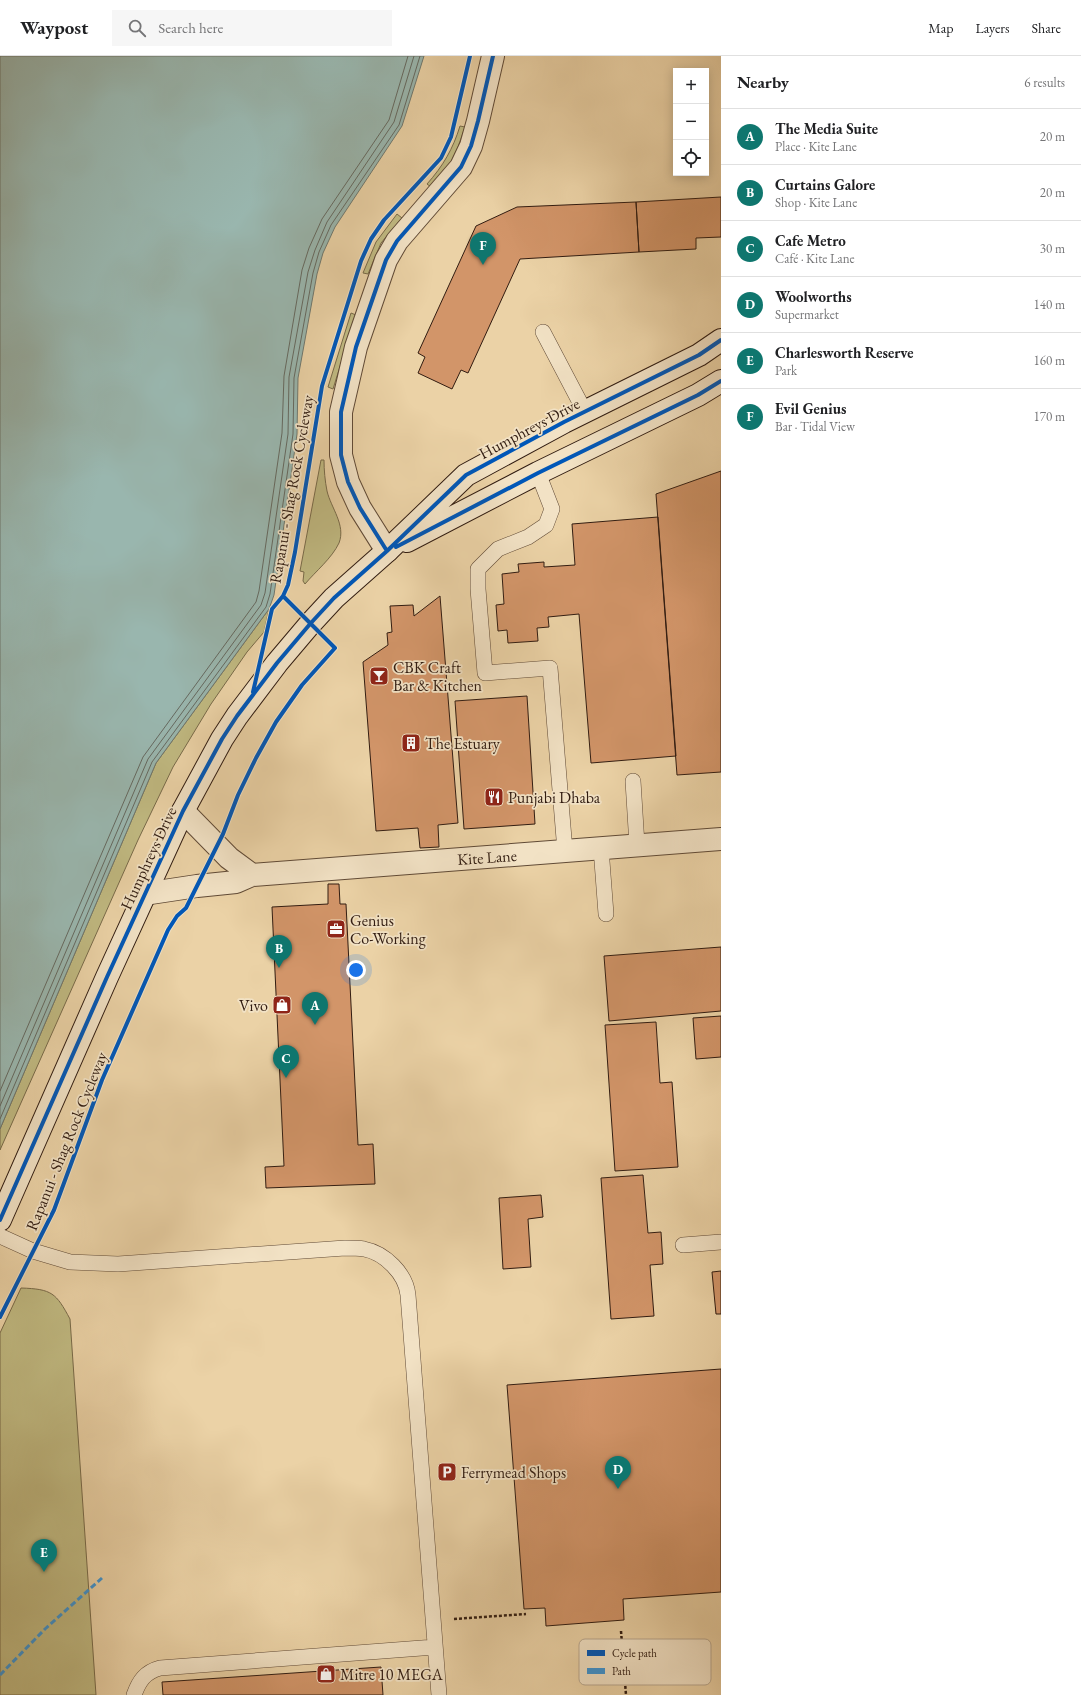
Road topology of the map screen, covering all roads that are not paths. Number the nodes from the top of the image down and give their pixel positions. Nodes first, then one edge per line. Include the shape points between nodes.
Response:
1 (493, 56) edge
2 (543, 332) dead end
3 (721, 340) edge
4 (721, 381) edge
5 (585, 412) junction
6 (538, 473) junction
7 (387, 551) junction
8 (633, 781) dead end
9 (183, 811) junction
10 (721, 839) edge
11 (637, 845) junction
12 (601, 848) junction
13 (565, 851) junction
14 (252, 875) junction
15 (144, 894) junction
16 (606, 914) dead end
17 (0, 1220) edge
18 (0, 1236) edge
19 (721, 1242) edge
20 (683, 1245) dead end
21 (435, 1647) junction
22 (134, 1695) edge
23 (439, 1695) edge

1 - 7 main road via 478,121 461,166 397,241 386,260 356,347 341,412 341,455 348,482 360,508
2 - 5 lane
3 - 5 main road, Humphreys Drive via 699,355
4 - 6 main road, Humphreys Drive via 698,395
5 - 7 main road, Humphreys Drive via 466,475
6 - 7 main road, Humphreys Drive
6 - 13 lane via 552,509 546,525 528,537 498,549 478,569 478,589 485,673 550,668
7 - 9 main road, Humphreys Drive via 334,598 278,663 222,739
8 - 11 lane
9 - 14 main road via 229,858
9 - 15 main road, Humphreys Drive
10 - 11 main road, Kite Lane
11 - 12 main road, Kite Lane
12 - 13 main road, Kite Lane
12 - 16 lane
13 - 14 main road, Kite Lane
14 - 15 main road, Kite Lane via 236,882
15 - 17 main road, Humphreys Drive
18 - 21 lane via 33,1251 70,1262 118,1264 345,1248 364,1249 393,1266 407,1286
19 - 20 lane
21 - 22 lane via 160,1668 151,1671 139,1682
21 - 23 lane

